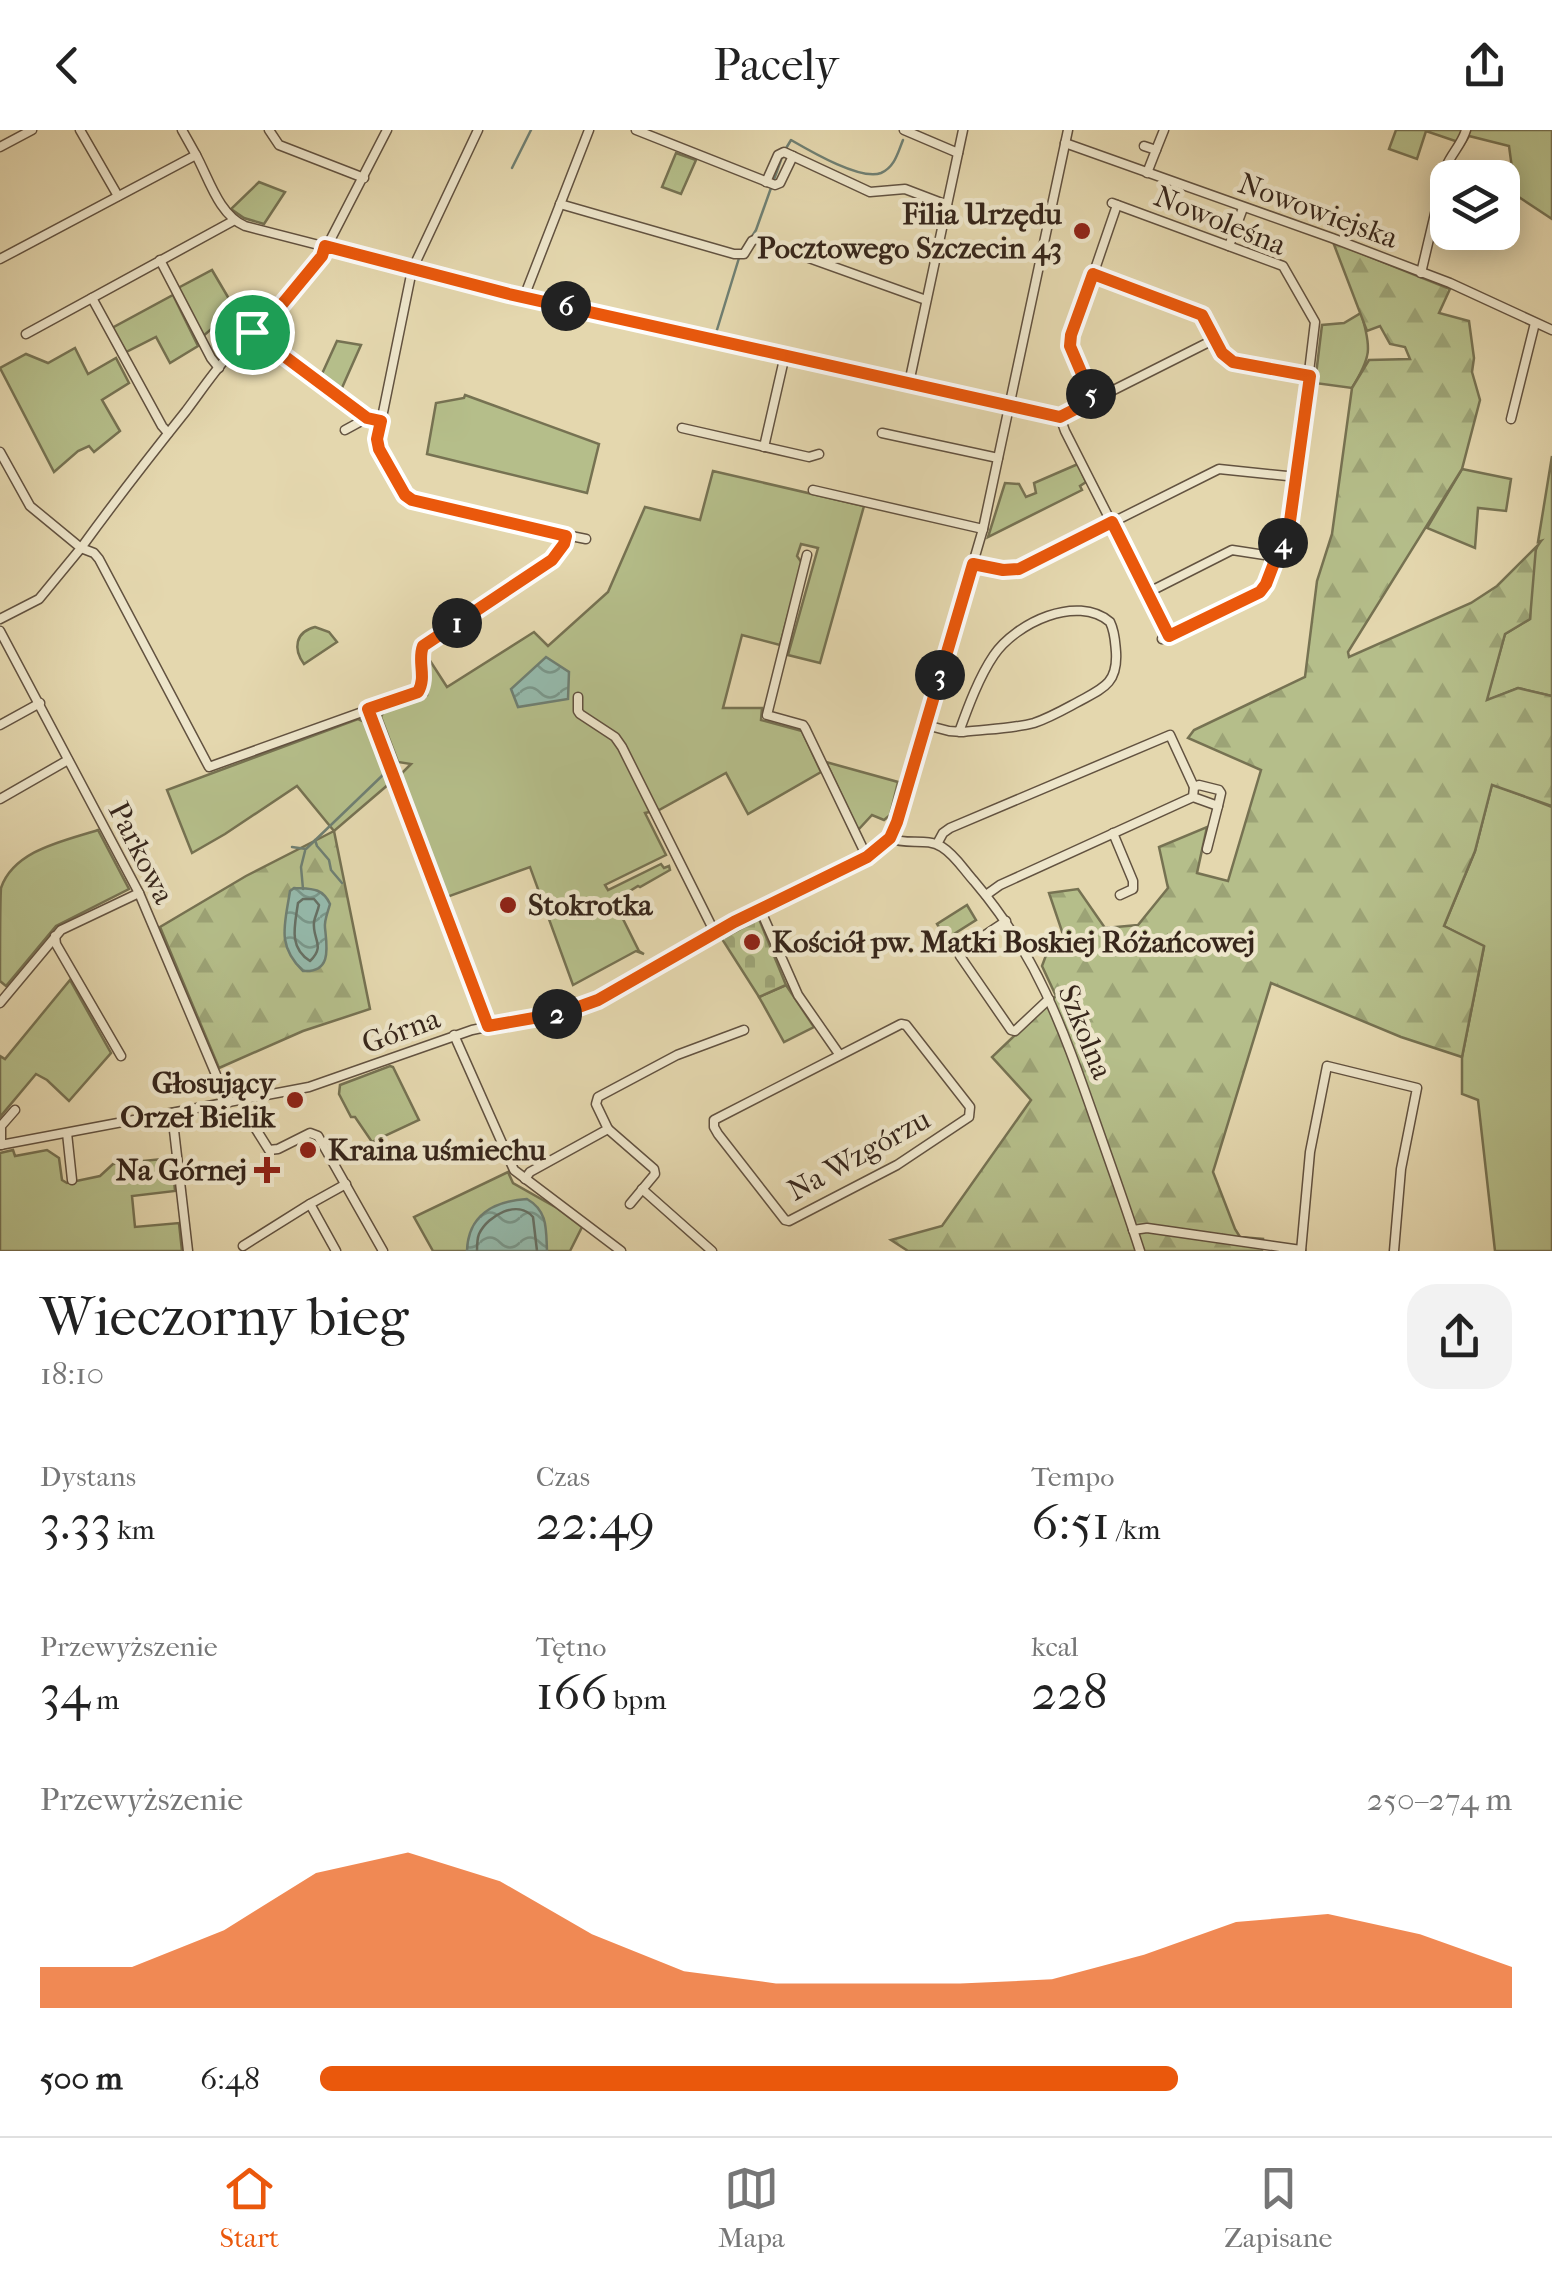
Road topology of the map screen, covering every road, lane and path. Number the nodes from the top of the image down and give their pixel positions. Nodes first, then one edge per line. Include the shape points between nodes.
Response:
1 (32, 130) edge
2 (80, 130) edge
3 (182, 130) edge
4 (269, 130) edge
5 (388, 130) edge
6 (478, 130) edge
7 (589, 130) edge
8 (636, 130) edge
9 (904, 130) edge
10 (964, 130) edge
11 (1068, 130) edge
12 (1164, 130) edge
13 (1466, 130) edge
14 (1066, 143) junction
15 (1144, 146) dead end
16 (0, 147) edge
17 (1156, 150) junction
18 (958, 153) junction
19 (196, 155) junction
20 (1147, 172) junction
21 (364, 178) junction
22 (118, 196) junction
23 (560, 204) junction
24 (948, 205) junction
25 (1243, 208) junction
26 (233, 221) junction
27 (325, 246) junction
28 (1229, 246) junction
29 (0, 259) edge
30 (160, 260) junction
31 (412, 270) junction
32 (1421, 272) junction
33 (1093, 274) junction
34 (524, 297) junction
35 (92, 298) junction
36 (926, 300) junction
37 (1536, 323) junction
38 (1552, 330) edge
39 (252, 332) junction
40 (26, 334) dead end
41 (1215, 340) junction
42 (784, 355) junction
43 (219, 368) junction
44 (1310, 376) junction
45 (909, 383) junction
46 (1093, 400) junction
47 (1010, 406) junction
48 (1060, 417) junction
49 (367, 418) junction
50 (1511, 419) dead end
51 (381, 421) junction
52 (682, 428) dead end
53 (346, 430) dead end
54 (168, 433) junction
55 (882, 433) dead end
56 (764, 446) junction
57 (0, 452) edge
58 (818, 454) dead end
59 (998, 458) junction
60 (1297, 477) junction
61 (813, 490) dead end
62 (1112, 522) junction
63 (982, 528) junction
64 (566, 536) junction
65 (586, 540) dead end
66 (81, 548) junction
67 (807, 555) dead end
68 (1278, 557) junction
69 (973, 564) junction
70 (1147, 593) junction
71 (0, 620) edge
72 (0, 631) edge
73 (372, 696) dead end
74 (578, 697) dead end
75 (40, 703) junction
76 (373, 708) junction
77 (965, 720) junction
78 (0, 725) edge
79 (926, 725) junction
80 (972, 731) junction
81 (959, 732) junction
82 (68, 760) junction
83 (1194, 792) junction
84 (0, 799) edge
85 (1218, 806) junction
86 (1112, 832) junction
87 (890, 838) junction
88 (937, 844) junction
89 (1207, 848) dead end
90 (867, 857) junction
91 (139, 893) junction
92 (986, 895) junction
93 (1120, 895) dead end
94 (760, 909) junction
95 (1006, 921) junction
96 (715, 933) junction
97 (55, 936) junction
98 (1049, 999) junction
99 (0, 1003) edge
100 (488, 1026) junction
101 (744, 1030) dead end
102 (454, 1036) junction
103 (840, 1054) junction
104 (121, 1056) dead end
105 (244, 1100) junction
106 (228, 1103) junction
107 (15, 1110) dead end
108 (172, 1113) junction
109 (608, 1129) junction
110 (67, 1132) junction
111 (0, 1145) edge
112 (72, 1180) dead end
113 (525, 1180) junction
114 (346, 1184) junction
115 (642, 1190) junction
116 (310, 1204) junction
117 (630, 1204) dead end
118 (1133, 1230) junction
119 (699, 1240) junction
120 (243, 1246) dead end
121 (1301, 1250) edge
122 (188, 1251) edge
123 (336, 1251) edge
124 (383, 1251) edge
125 (621, 1251) edge
126 (690, 1251) edge
127 (712, 1251) edge
128 (1140, 1251) edge
129 (1394, 1251) edge

1 - 16 street
2 - 22 street
3 - 19 street
4 - 21 street via 279,145
5 - 21 street
6 - 31 street
7 - 23 street
8 - 24 street via 766,182 784,152 870,192 905,189
9 - 18 street
10 - 18 street
11 - 14 street
12 - 17 street
13 - 32 street via 1446,168
14 - 20 street, Nowowiejska
14 - 47 street
15 - 17 street
17 - 20 street
18 - 24 street
19 - 22 street
19 - 26 street
20 - 25 street, Nowowiejska
21 - 27 street
22 - 29 street
23 - 34 street
23 - 36 street via 734,254 744,254 756,238
24 - 36 street
25 - 28 street
25 - 32 street, Nowowiejska
26 - 27 street
26 - 30 street
27 - 31 street
27 - 39 street via 265,325
28 - 33 street, Nowoleśna via 1115,204
28 - 44 street, Nowoleśna via 1286,268 1315,322
30 - 35 street
30 - 43 street
31 - 34 street
31 - 51 street
32 - 37 street, Nowowiejska
33 - 41 street via 1202,315
33 - 46 street via 1070,346
34 - 42 street
35 - 40 street
35 - 54 street
36 - 45 street
37 - 38 street, Nowowiejska
37 - 50 street
39 - 43 street
39 - 49 street
41 - 44 street via 1240,364
41 - 46 street
42 - 45 street
42 - 56 street
43 - 54 street
44 - 60 street, Nowoleśna
45 - 47 street
46 - 48 street
47 - 48 street
47 - 59 street
48 - 62 street
49 - 51 street
49 - 53 street
51 - 64 street via 379,449 412,500
52 - 56 street
54 - 66 street
55 - 59 street
56 - 58 street
57 - 66 street via 30,506
59 - 63 street
60 - 62 street via 1219,468
60 - 68 street, Nowoleśna
61 - 63 street
62 - 69 street via 1019,569
62 - 70 street
63 - 69 street
64 - 65 street
64 - 76 street via 552,560 423,646 418,692
66 - 71 street via 39,599
66 - 76 street via 99,559 208,767
67 - 90 street via 768,715 806,728
68 - 70 street via 1232,550
68 - 70 street, Nowoleśna via 1260,592 1165,637
69 - 79 street
72 - 75 street, Parkowa
73 - 76 street
74 - 96 street via 580,714 622,746
75 - 78 street
75 - 82 street, Parkowa
76 - 100 street
77 - 80 street
77 - 80 street via 993,656 1016,634 1075,610 1110,622 1116,668 1104,687 1032,724
77 - 81 street
79 - 81 street
79 - 87 street
80 - 81 street
82 - 84 street
82 - 91 street, Parkowa
83 - 85 street
83 - 85 street via 1199,785 1219,790
83 - 86 street
83 - 88 street via 1170,735 950,828
85 - 89 street
86 - 92 street
86 - 93 street via 1133,881
87 - 88 street
87 - 90 street, Górna
88 - 92 street, Szkolna
90 - 94 street, Górna
91 - 97 street
91 - 106 street, Parkowa
92 - 95 street, Szkolna
94 - 96 street, Górna
94 - 103 street via 798,995
95 - 98 street, Szkolna
95 - 98 street via 960,956 1012,1030
96 - 100 street, Górna via 578,1008
97 - 99 street
97 - 104 street
98 - 118 street, Szkolna
100 - 102 street, Górna
101 - 109 street via 677,1055 598,1098
102 - 105 street, Górna via 322,1084
102 - 113 street via 511,1164
103 - 103 street, Na Wzgórzu via 714,1120 718,1134 789,1221 905,1160 968,1117 970,1108 906,1025
105 - 106 street, Górna
105 - 114 street via 266,1148 316,1134
106 - 108 street, Górna
107 - 111 street via 1,1126
108 - 110 street, Górna
108 - 122 street
109 - 113 street
109 - 115 street via 654,1169
110 - 111 street, Górna
110 - 112 street
113 - 125 street
114 - 116 street
114 - 124 street
115 - 117 street
115 - 119 street
116 - 120 street
116 - 123 street
118 - 121 street
118 - 128 street, Szkolna
119 - 126 street
119 - 127 street
121 - 129 street via 1327,1066 1417,1088

